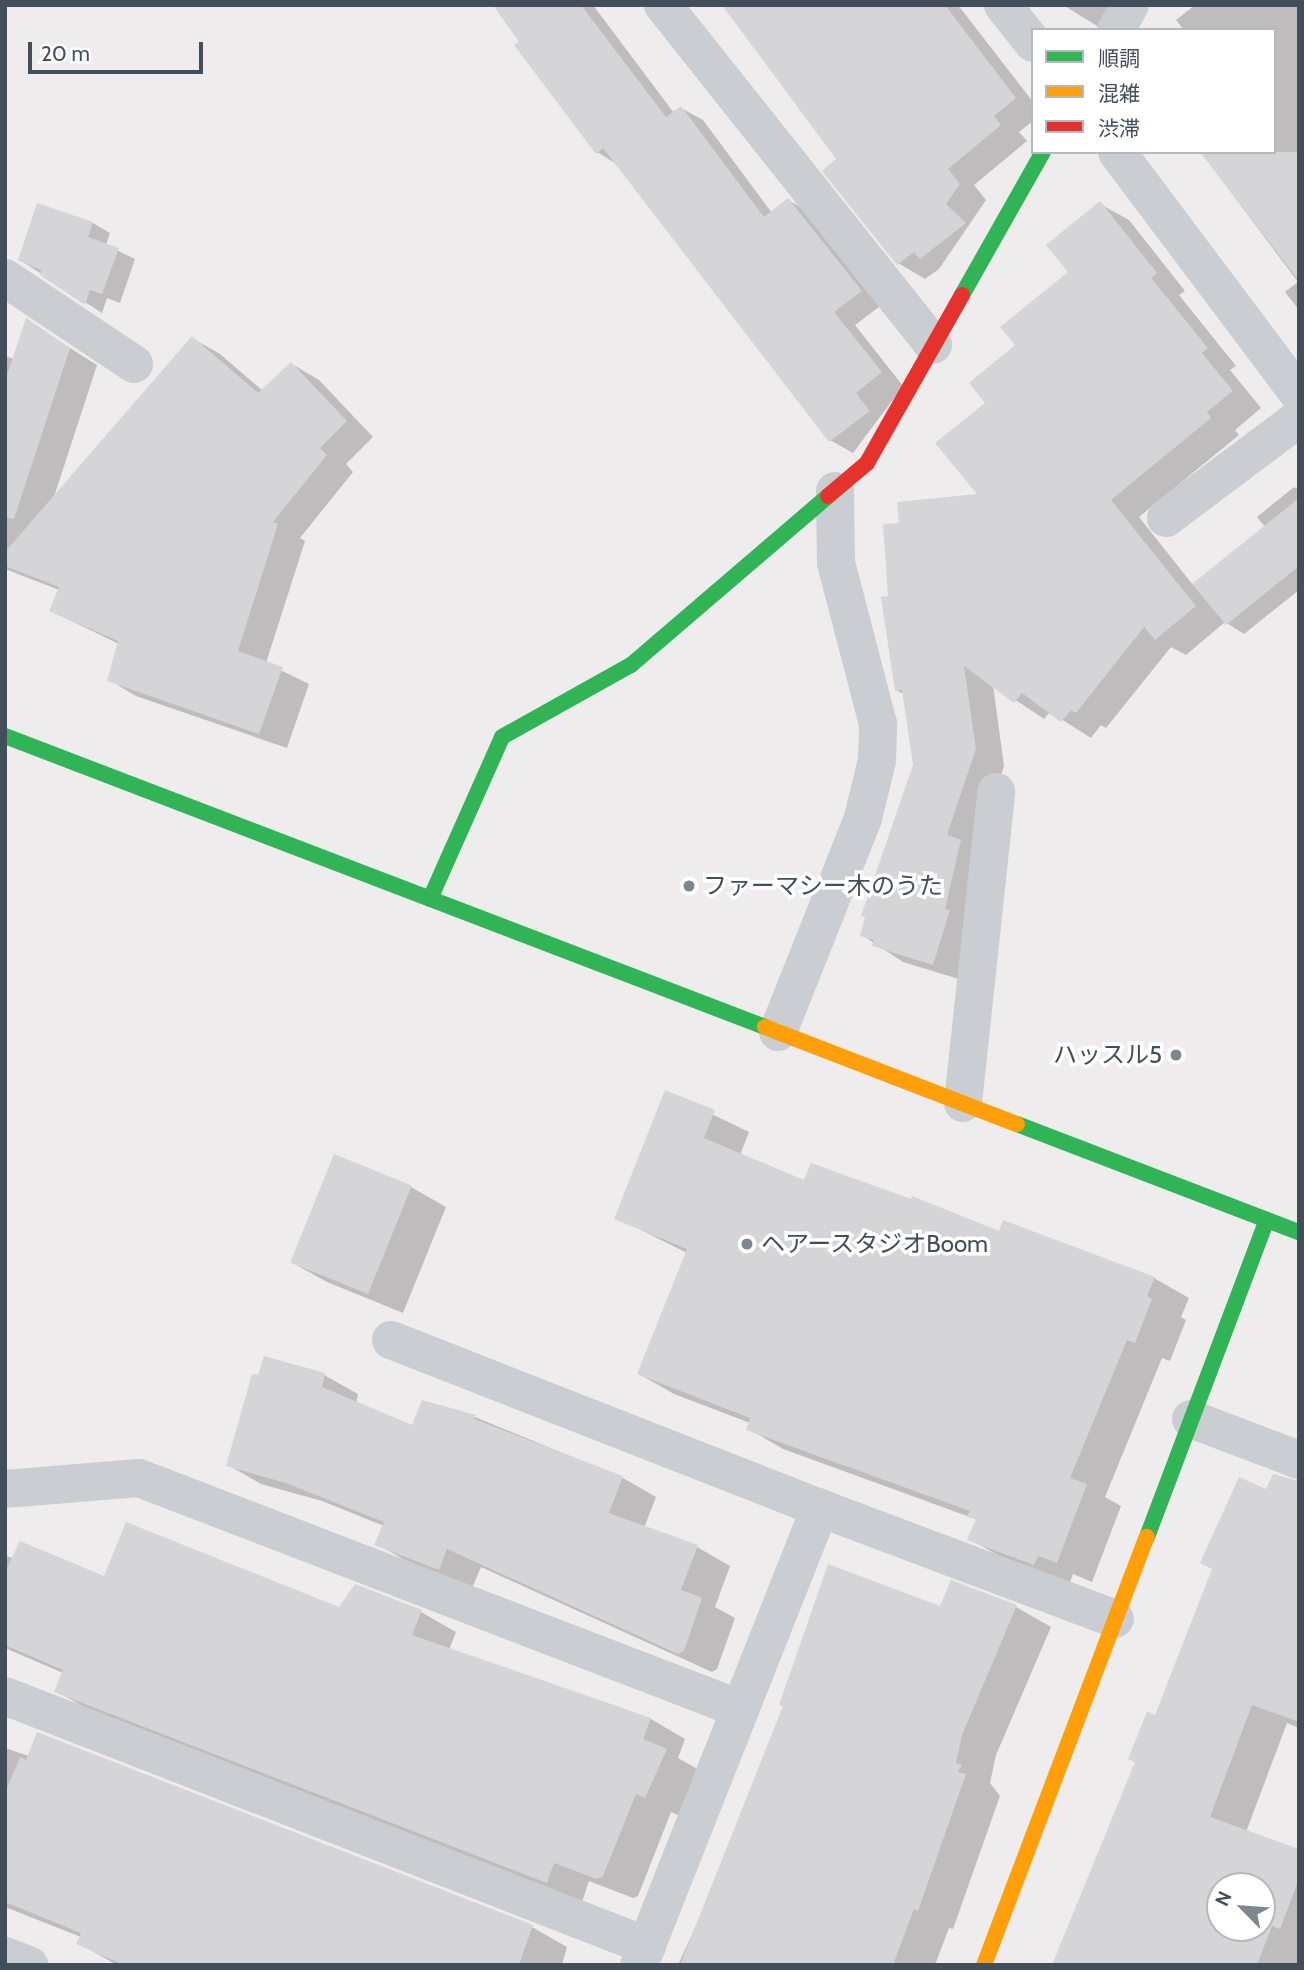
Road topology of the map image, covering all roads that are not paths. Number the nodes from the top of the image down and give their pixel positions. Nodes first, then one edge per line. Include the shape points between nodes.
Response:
1 (663, 5) edge
2 (1003, 5) edge
3 (1130, 5) edge
4 (1117, 28) edge
5 (1031, 40) edge
6 (1042, 154) edge
7 (1119, 154) edge
8 (5, 278) edge
9 (933, 345) junction
10 (134, 364) dead end
11 (1299, 394) edge
12 (1299, 418) edge
13 (835, 491) junction
14 (1166, 518) dead end
15 (5, 736) edge
16 (996, 792) dead end
17 (430, 899) junction
18 (778, 1032) junction
19 (963, 1103) junction
20 (1267, 1220) junction
21 (1299, 1232) edge
22 (391, 1340) dead end
23 (1191, 1419) junction
24 (1299, 1460) edge
25 (5, 1489) edge
26 (820, 1508) junction
27 (1115, 1619) junction
28 (5, 1696) edge
29 (740, 1709) junction
30 (643, 1955) edge
31 (5, 1956) edge
32 (29, 1965) edge
33 (984, 1965) edge

1 - 9 street
2 - 5 street
3 - 4 street
6 - 9 street
7 - 11 street
8 - 10 street
9 - 13 street via 867,463
12 - 14 street
13 - 17 street via 631,665 502,737
13 - 18 street via 835,563 878,724 877,760 863,818
15 - 17 street
16 - 19 street
17 - 18 street
18 - 19 street
19 - 20 street
20 - 21 street
20 - 23 street
22 - 26 street
23 - 24 street
23 - 27 street
25 - 29 street via 139,1478
26 - 27 street
26 - 29 street
27 - 33 street
28 - 30 street
29 - 30 street
31 - 32 street

